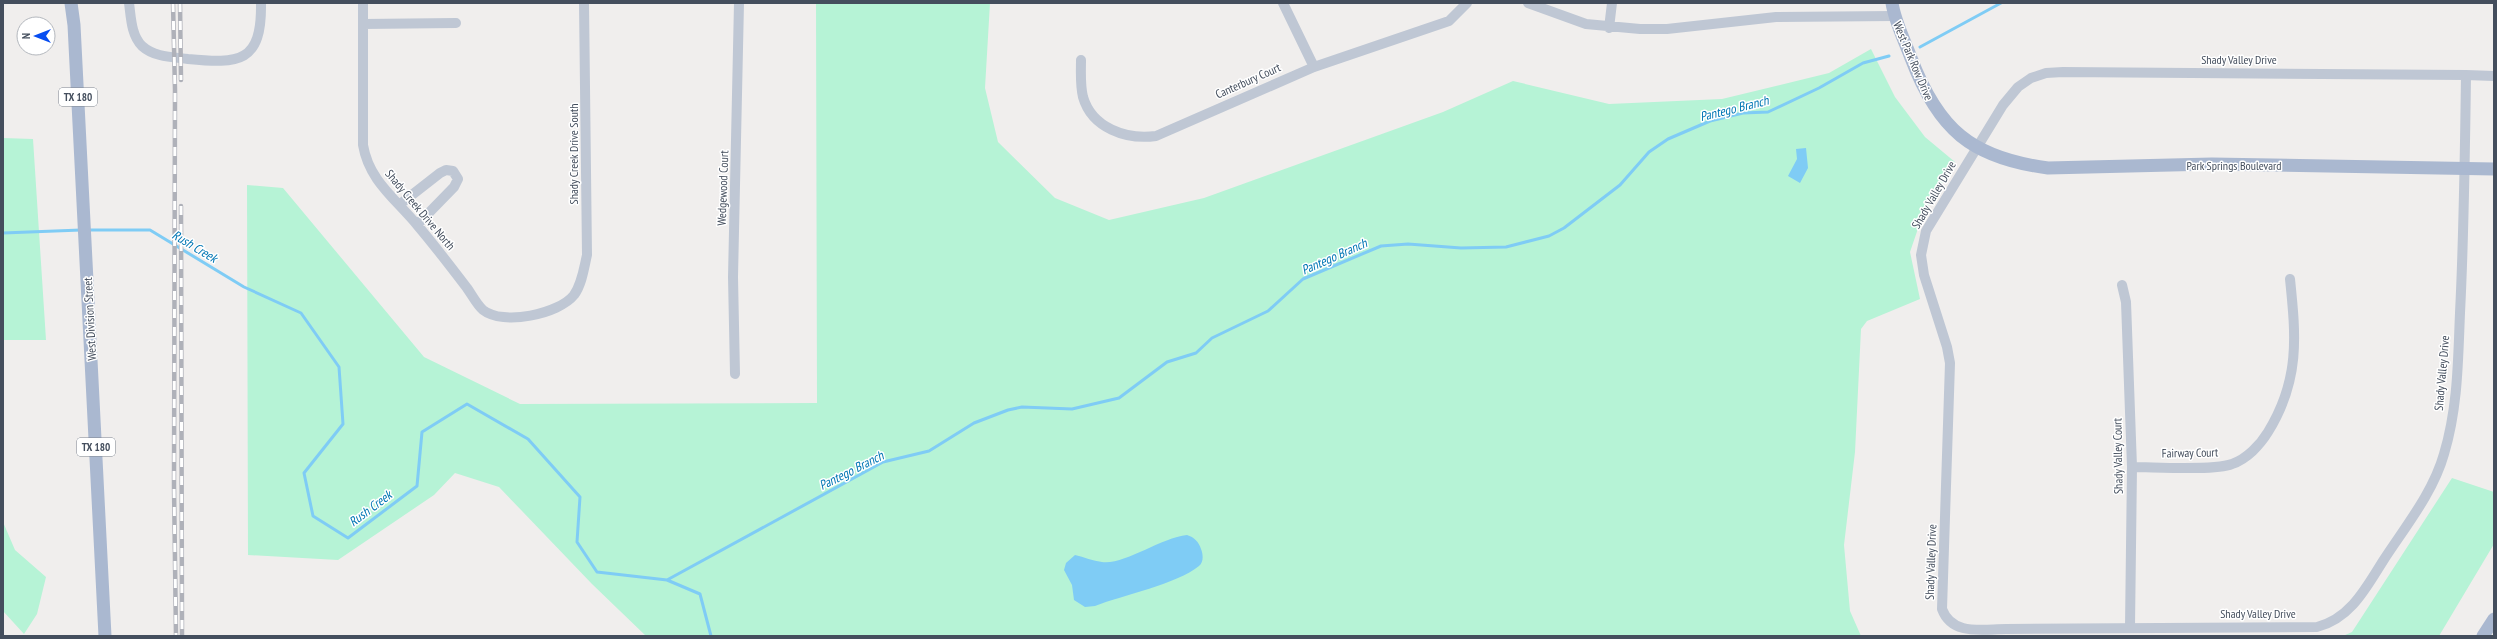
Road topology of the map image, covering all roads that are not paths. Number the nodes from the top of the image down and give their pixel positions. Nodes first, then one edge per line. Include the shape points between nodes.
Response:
1 (71, 3) edge
2 (129, 3) edge
3 (261, 3) edge
4 (363, 3) edge
5 (584, 3) edge
6 (739, 3) edge
7 (1283, 3) edge
8 (1467, 3) edge
9 (1528, 3) edge
10 (1612, 3) edge
11 (1892, 3) edge
12 (1894, 16) junction
13 (456, 23) dead end
14 (363, 24) junction
15 (1609, 28) junction
16 (1081, 60) dead end
17 (1314, 67) junction
18 (2466, 75) junction
19 (2494, 76) edge
20 (1977, 147) junction
21 (2464, 169) junction
22 (2494, 169) edge
23 (399, 205) junction
24 (417, 225) junction
25 (2290, 279) dead end
26 (2122, 285) dead end
27 (569, 300) joint
28 (735, 374) dead end
29 (2132, 467) junction
30 (2494, 619) edge
31 (2130, 627) junction
32 (105, 636) edge
33 (2483, 636) edge

1 - 32 main road, West Division Street / TX 180 via 87,257
2 - 3 street via 135,36 150,52 218,62 240,59 251,50 258,38
4 - 14 street, Shady Creek Drive North
5 - 27 street, Shady Creek Drive South via 587,255 580,282
6 - 28 street, Wedgewood Court via 733,277
7 - 17 street
8 - 17 street, Canterbury Court via 1450,21
9 - 15 street via 1586,24
10 - 15 street
11 - 12 main road, West Park Row Drive
12 - 15 street via 1776,17 1667,29
12 - 20 main road, West Park Row Drive via 1930,103 1955,132
13 - 14 street
14 - 23 street, Shady Creek Drive North via 365,158 380,186
16 - 17 street, Canterbury Court via 1083,98 1091,113 1102,125 1111,130 1148,137 1156,136
18 - 19 street, Shady Valley Drive
18 - 20 street, Shady Valley Drive via 2046,73 2018,87 2003,105
18 - 21 street, Shady Valley Drive
20 - 21 main road, Park Springs Boulevard via 2021,164 2048,168 2212,164
20 - 31 street, Shady Valley Drive via 1926,231 1921,255 1924,276 1950,363 1942,609 1950,624 1961,629
21 - 22 main road, Park Springs Boulevard
21 - 31 street, Shady Valley Drive via 2465,207 2457,383 2444,455 2430,489 2365,589 2340,617 2329,624 2317,627
23 - 24 street, Shady Creek Drive North
23 - 24 street via 440,173 446,170 453,171 458,179 454,187
24 - 27 street, Shady Creek Drive North via 484,310 510,317 536,315 548,312
25 - 29 street, Fairway Court via 2296,344 2293,372 2276,419 2265,437 2250,454 2232,464
26 - 29 street, Shady Valley Court via 2126,302
29 - 31 street, Shady Valley Court
30 - 33 main road

